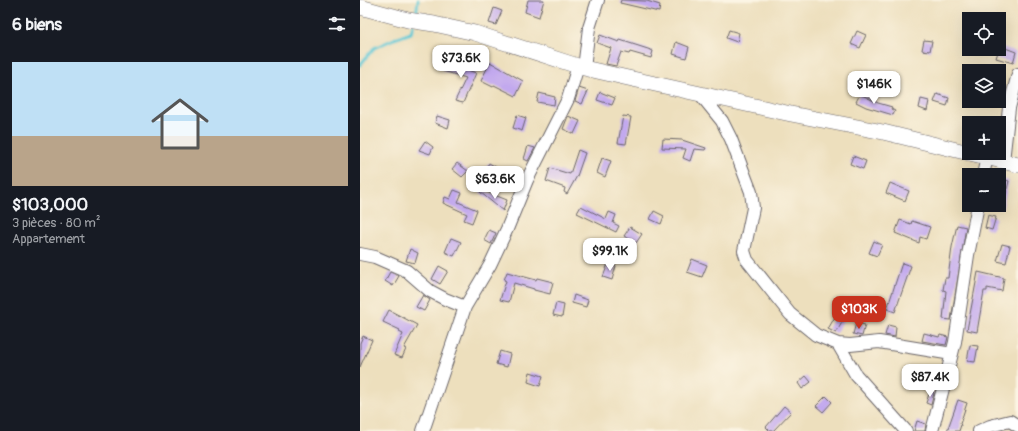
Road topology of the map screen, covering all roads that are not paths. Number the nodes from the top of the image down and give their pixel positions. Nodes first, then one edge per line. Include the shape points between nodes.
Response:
1 (598, 0) edge
2 (360, 7) edge
3 (581, 67) junction
4 (1018, 74) edge
5 (701, 95) junction
6 (962, 151) edge
7 (999, 160) edge
8 (1003, 161) junction
9 (1018, 165) edge
10 (977, 212) edge
11 (360, 254) edge
12 (465, 307) junction
13 (838, 344) junction
14 (952, 354) junction
15 (1018, 426) edge
16 (423, 431) edge
17 (906, 431) edge
18 (932, 431) edge
19 (979, 431) edge

1 - 3 street via 588,28
2 - 3 street via 505,42
3 - 5 street
3 - 12 street via 490,265
4 - 8 street via 1009,108
5 - 6 street via 883,132
5 - 13 street via 722,122 731,139 751,192 753,208 744,252 747,260 790,314 816,335
7 - 8 street
8 - 9 street
10 - 14 street
11 - 12 street via 375,257 407,271 430,291
12 - 16 street
13 - 14 street via 850,346 879,342
13 - 17 street via 856,375
14 - 18 street
15 - 19 street via 1010,421

